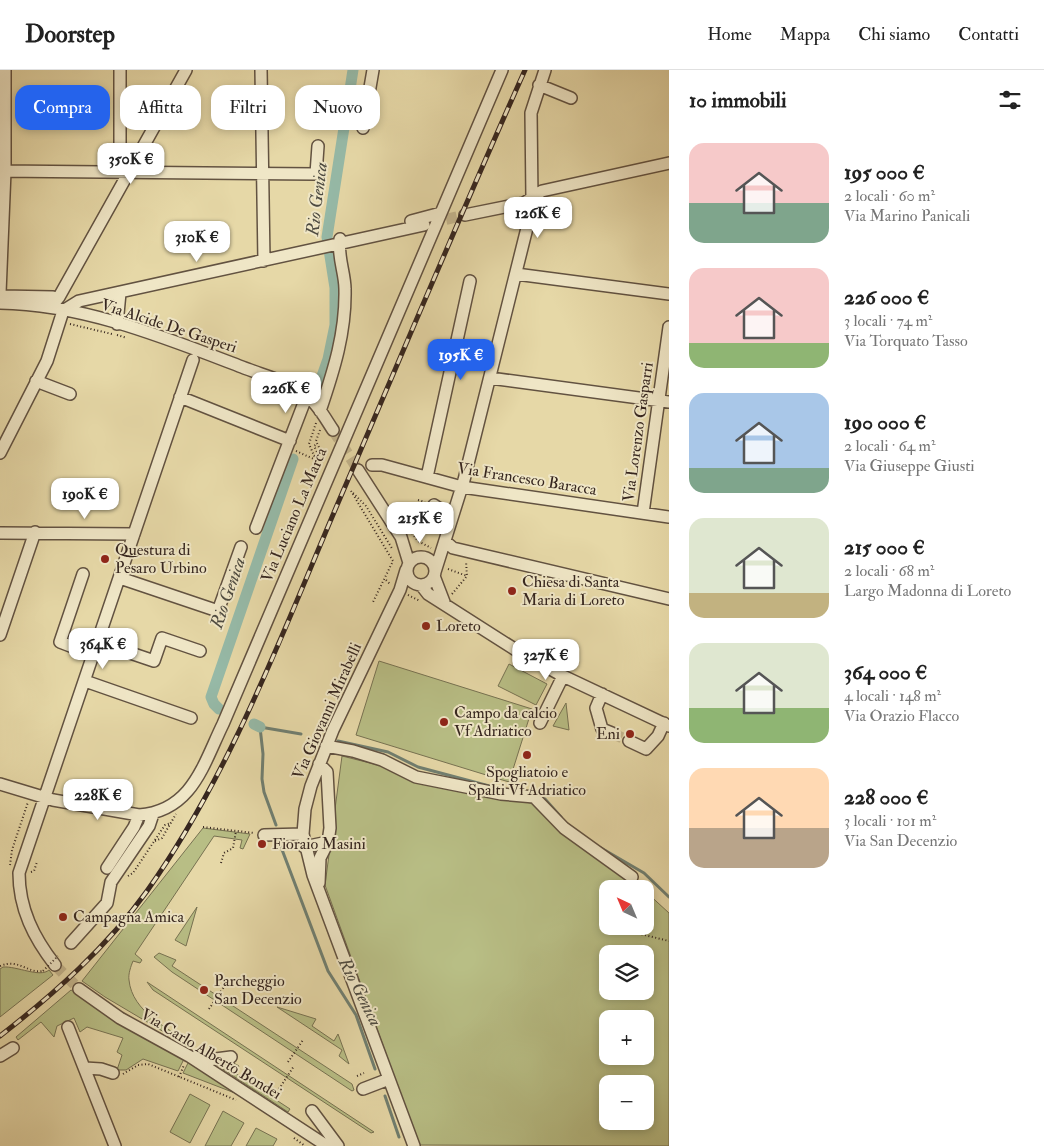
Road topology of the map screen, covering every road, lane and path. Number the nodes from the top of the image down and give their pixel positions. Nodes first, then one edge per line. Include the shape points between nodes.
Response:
1 (5, 70) edge
2 (120, 70) edge
3 (186, 70) edge
4 (261, 70) edge
5 (373, 70) edge
6 (502, 70) edge
7 (545, 70) edge
8 (370, 85) edge
9 (539, 85) junction
10 (571, 98) dead end
11 (318, 146) dead end
12 (669, 163) edge
13 (132, 167) junction
14 (3, 171) edge
15 (263, 175) junction
16 (532, 199) junction
17 (441, 213) junction
18 (465, 215) tunnel mouth
19 (424, 224) tunnel mouth
20 (391, 226) dead end
21 (340, 244) junction
22 (264, 262) junction
23 (516, 274) junction
24 (470, 280) dead end
25 (120, 293) junction
26 (669, 294) edge
27 (0, 295) edge
28 (59, 297) junction
29 (79, 301) junction
30 (0, 303) edge
31 (28, 305) junction
32 (62, 317) junction
33 (117, 324) junction
34 (669, 326) edge
35 (127, 338) dead end
36 (193, 360) dead end
37 (490, 378) junction
38 (36, 381) junction
39 (261, 386) dead end
40 (279, 393) dead end
41 (70, 394) dead end
42 (307, 395) junction
43 (180, 397) junction
44 (664, 402) edge
45 (318, 416) junction
46 (320, 424) dead end
47 (6, 427) edge
48 (321, 427) dead end
49 (333, 430) tunnel mouth
50 (290, 441) junction
51 (317, 444) junction
52 (0, 453) edge
53 (314, 456) junction
54 (334, 465) junction
55 (377, 465) dead end
56 (358, 470) tunnel mouth
57 (427, 477) junction
58 (462, 487) junction
59 (434, 505) dead end
60 (642, 513) junction
61 (452, 517) junction
62 (669, 517) edge
63 (256, 528) dead end
64 (35, 532) junction
65 (410, 532) dead end
66 (0, 533) edge
67 (134, 534) junction
68 (446, 542) junction
69 (241, 546) dead end
70 (433, 549) dead end
71 (394, 552) dead end
72 (466, 557) dead end
73 (449, 561) dead end
74 (408, 566) junction
75 (83, 574) dead end
76 (434, 574) junction
77 (467, 576) junction
78 (120, 578) junction
79 (420, 585) junction
80 (400, 590) junction
81 (447, 599) junction
82 (669, 599) edge
83 (373, 602) dead end
84 (0, 635) edge
85 (98, 642) junction
86 (200, 651) dead end
87 (94, 655) junction
88 (563, 676) junction
89 (85, 682) junction
90 (602, 694) junction
91 (191, 718) dead end
92 (540, 723) dead end
93 (666, 724) edge
94 (612, 733) tunnel mouth
95 (629, 741) tunnel mouth
96 (326, 746) junction
97 (318, 764) junction
98 (0, 784) edge
99 (31, 793) junction
100 (46, 798) junction
101 (153, 814) junction
102 (139, 815) junction
103 (171, 823) dead end
104 (203, 827) dead end
105 (169, 828) dead end
106 (236, 831) junction
107 (264, 834) joint
108 (303, 834) junction
109 (154, 841) junction
110 (328, 842) junction
111 (304, 847) junction
112 (221, 862) dead end
113 (10, 867) dead end
114 (113, 870) junction
115 (632, 877) dead end
116 (318, 890) junction
117 (644, 935) edge
118 (669, 941) edge
119 (71, 943) dead end
120 (56, 961) joint
121 (0, 966) edge
122 (224, 987) dead end
123 (79, 989) tunnel mouth
124 (209, 1009) dead end
125 (68, 1027) dead end
126 (303, 1040) dead end
127 (13, 1048) dead end
128 (0, 1056) edge
129 (231, 1057) dead end
130 (187, 1059) junction
131 (288, 1062) dead end
132 (294, 1066) dead end
133 (85, 1068) junction
134 (113, 1073) joint
135 (364, 1074) dead end
136 (357, 1076) dead end
137 (179, 1077) junction
138 (389, 1079) junction
139 (279, 1088) dead end
140 (363, 1089) dead end
141 (242, 1104) dead end
142 (312, 1110) dead end
143 (408, 1131) junction
144 (288, 1134) dead end
145 (115, 1146) edge
146 (305, 1146) edge
147 (327, 1146) edge
148 (338, 1146) edge
149 (410, 1146) edge
150 (414, 1146) edge

1 - 14 street
2 - 13 street via 120,151
3 - 13 street
4 - 15 street
5 - 8 street
6 - 17 street, Via Luciano La Marca
7 - 9 street
9 - 10 street
9 - 16 street via 531,113
11 - 15 street via 316,174
12 - 16 street via 542,191
13 - 14 street
13 - 15 street
13 - 28 street
14 - 27 street
15 - 22 street
16 - 18 street
16 - 23 street
17 - 20 street
17 - 54 street, Via Luciano La Marca
19 - 21 street
21 - 22 street
21 - 45 street via 345,287 344,326 337,362
22 - 25 street
23 - 26 street
23 - 37 street
24 - 57 street
25 - 29 street
25 - 33 street
27 - 28 street
28 - 29 street
28 - 31 street via 49,304
29 - 32 street
30 - 31 street
31 - 32 street, Via Alcide De Gasperi
32 - 33 street, Via Alcide De Gasperi
32 - 35 path
32 - 38 street via 47,361
33 - 42 street, Via Alcide De Gasperi via 199,351
34 - 44 street, Via Lorenzo Gasparri
36 - 43 street
37 - 44 street
37 - 58 street
38 - 41 street
38 - 47 street
39 - 40 path
42 - 45 street, Via Alcide De Gasperi
42 - 50 street
43 - 50 street
43 - 67 street
44 - 60 street, Via Lorenzo Gasparri
45 - 46 path
45 - 49 street, Via Alcide De Gasperi
45 - 53 path via 309,444
47 - 52 street
48 - 51 path
50 - 53 path via 297,453 316,460
50 - 63 street
51 - 53 path via 314,446 318,454
51 - 54 path via 326,461
54 - 101 street, Via Luciano La Marca via 227,715 196,779 181,800
55 - 57 street, Via Francesco Baracca
56 - 74 street via 401,537
57 - 58 street, Via Francesco Baracca
58 - 60 street, Via Francesco Baracca
58 - 61 street
59 - 61 street
60 - 62 street, Via Francesco Baracca
61 - 68 street
64 - 66 street
64 - 67 street
64 - 84 street
65 - 70 path
67 - 78 street
68 - 76 street
68 - 82 street via 453,548
69 - 78 street via 218,611
71 - 83 path via 366,506 351,491 393,561
72 - 77 path
73 - 77 path via 447,568
74 - 76 street via 417,557 426,558 433,563
74 - 79 street via 410,580
74 - 80 street, Via Giovanni Mirabelli
75 - 87 street via 60,642
76 - 79 street via 430,581
76 - 81 street
77 - 81 path
78 - 85 street
79 - 80 street
79 - 81 street via 428,594
80 - 96 street, Via Giovanni Mirabelli
81 - 88 street via 497,640
85 - 86 street via 154,661 162,638
85 - 87 street
87 - 89 street
88 - 90 street
88 - 92 street
89 - 91 street
89 - 100 street
90 - 93 street
90 - 94 street via 596,708 602,729
93 - 95 street via 646,749
96 - 97 street, Via Giovanni Mirabelli
96 - 115 street via 382,760 416,777 534,797 564,828
97 - 108 street, Via Giovanni Mirabelli via 305,809
97 - 110 street via 327,772
98 - 99 street
99 - 100 street
99 - 113 path via 12,850
100 - 102 street
100 - 120 street via 22,862 19,888 32,930
101 - 102 street
101 - 114 street via 149,826
102 - 114 street
103 - 109 path via 165,825
104 - 106 path
105 - 109 path via 162,838
106 - 107 path
106 - 112 path via 233,848 224,853
107 - 108 street
108 - 111 street, Via Giovanni Mirabelli
109 - 114 path via 129,876
110 - 111 street
110 - 116 street via 320,858
111 - 116 street, Via Giovanni Mirabelli
114 - 119 street via 107,903
116 - 138 street, Via Giovanni Mirabelli
117 - 118 path
120 - 121 path, bridge via 43,971 12,963
122 - 124 path
123 - 130 street, Via Carlo Alberto Bondei
125 - 133 street
126 - 131 path
127 - 128 street
129 - 130 street
130 - 137 path
130 - 147 street, Via Carlo Alberto Bondei
132 - 139 path
133 - 134 street
133 - 145 street
134 - 137 path via 120,1075 148,1064
135 - 136 path
137 - 141 path
138 - 140 street
138 - 143 street, Via Giovanni Mirabelli
142 - 148 street
143 - 149 street, Via Giovanni Mirabelli
143 - 150 street, Via Giovanni Mirabelli
144 - 146 path

